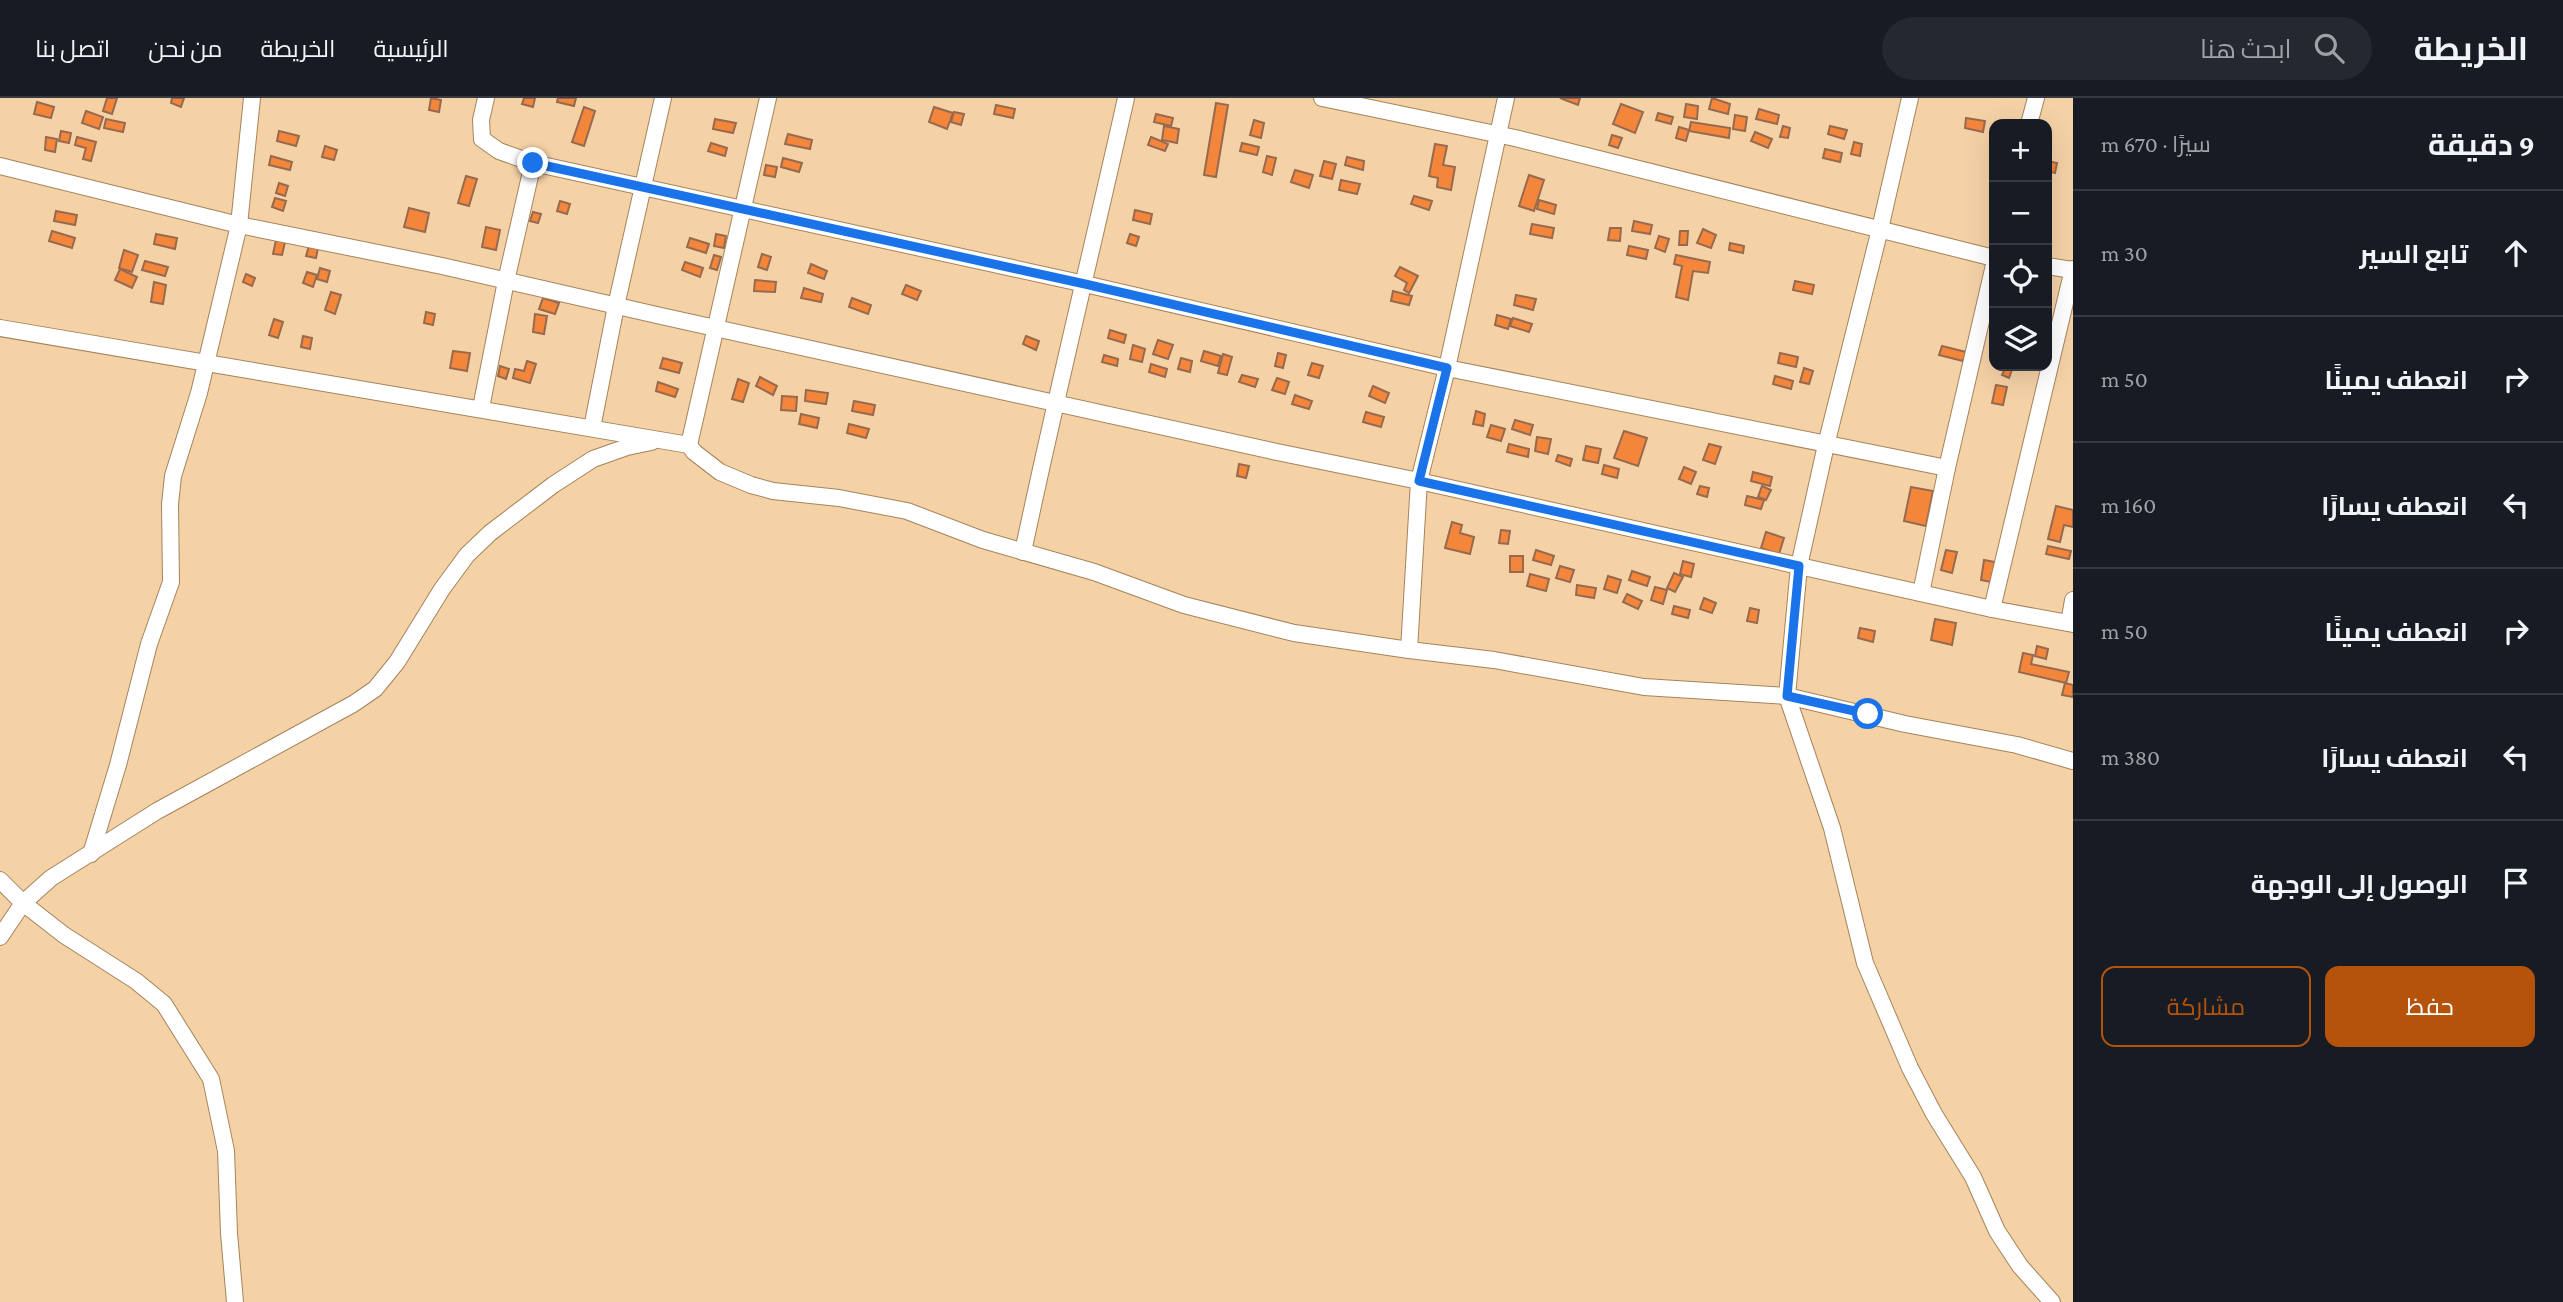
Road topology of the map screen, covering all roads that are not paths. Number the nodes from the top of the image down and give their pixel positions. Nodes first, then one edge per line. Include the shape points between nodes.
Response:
1 (252, 98) edge
2 (486, 98) edge
3 (663, 98) edge
4 (768, 98) edge
5 (1126, 98) edge
6 (1322, 98) edge
7 (1506, 98) edge
8 (1910, 98) edge
9 (2036, 98) edge
10 (2030, 119) edge
11 (1497, 134) junction
12 (533, 163) junction
13 (0, 166) edge
14 (642, 186) junction
15 (742, 207) junction
16 (239, 225) junction
17 (1880, 229) junction
18 (1989, 257) edge
19 (2052, 267) edge
20 (2073, 270) edge
21 (506, 281) junction
22 (1085, 284) junction
23 (1989, 287) edge
24 (616, 306) junction
25 (0, 328) edge
26 (715, 328) junction
27 (207, 363) junction
28 (1447, 368) junction
29 (1055, 402) junction
30 (481, 408) junction
31 (592, 428) junction
32 (661, 440) junction
33 (689, 445) junction
34 (1826, 445) junction
35 (1947, 468) junction
36 (1419, 481) junction
37 (1023, 552) junction
38 (1799, 566) junction
39 (1921, 593) junction
40 (2073, 600) edge
41 (1992, 609) junction
42 (2071, 624) edge
43 (1409, 650) junction
44 (1787, 696) junction
45 (2073, 761) edge
46 (91, 854) junction
47 (0, 880) edge
48 (23, 903) junction
49 (0, 937) edge
50 (235, 1302) edge
51 (2052, 1302) edge

1 - 16 street
2 - 12 street via 482,139 499,151
3 - 14 street
4 - 15 street
5 - 22 street
6 - 11 street
7 - 11 street
8 - 17 street
9 - 10 street
11 - 17 street
11 - 28 street
12 - 14 street
12 - 21 street
13 - 16 street
14 - 15 street
14 - 24 street
15 - 22 street
15 - 26 street
16 - 21 street
16 - 27 street
17 - 18 street
17 - 34 street
19 - 20 street
20 - 41 street
21 - 24 street
21 - 30 street
22 - 28 street
22 - 29 street
23 - 35 street
24 - 26 street
24 - 31 street
25 - 27 street
26 - 29 street
26 - 33 street
27 - 30 street
27 - 46 street via 173,475 171,582 149,644
28 - 34 street
28 - 36 street
29 - 36 street
29 - 37 street
30 - 31 street
31 - 32 street
32 - 33 street
32 - 46 street via 593,459 490,533 467,555 397,662 374,689 157,811
33 - 37 street via 720,472 751,485 907,511
34 - 35 street
34 - 38 street
35 - 39 street
36 - 38 street
36 - 43 street
37 - 43 street via 1184,605 1294,633
38 - 39 street
38 - 44 street
39 - 41 street
40 - 42 street
41 - 42 street
43 - 44 street via 1644,687
44 - 45 street
44 - 51 street via 1832,828 1866,963 1910,1068 1973,1177 1997,1231
46 - 48 street via 51,878
47 - 48 street
48 - 49 street
48 - 50 street via 164,1004 211,1079 226,1150

